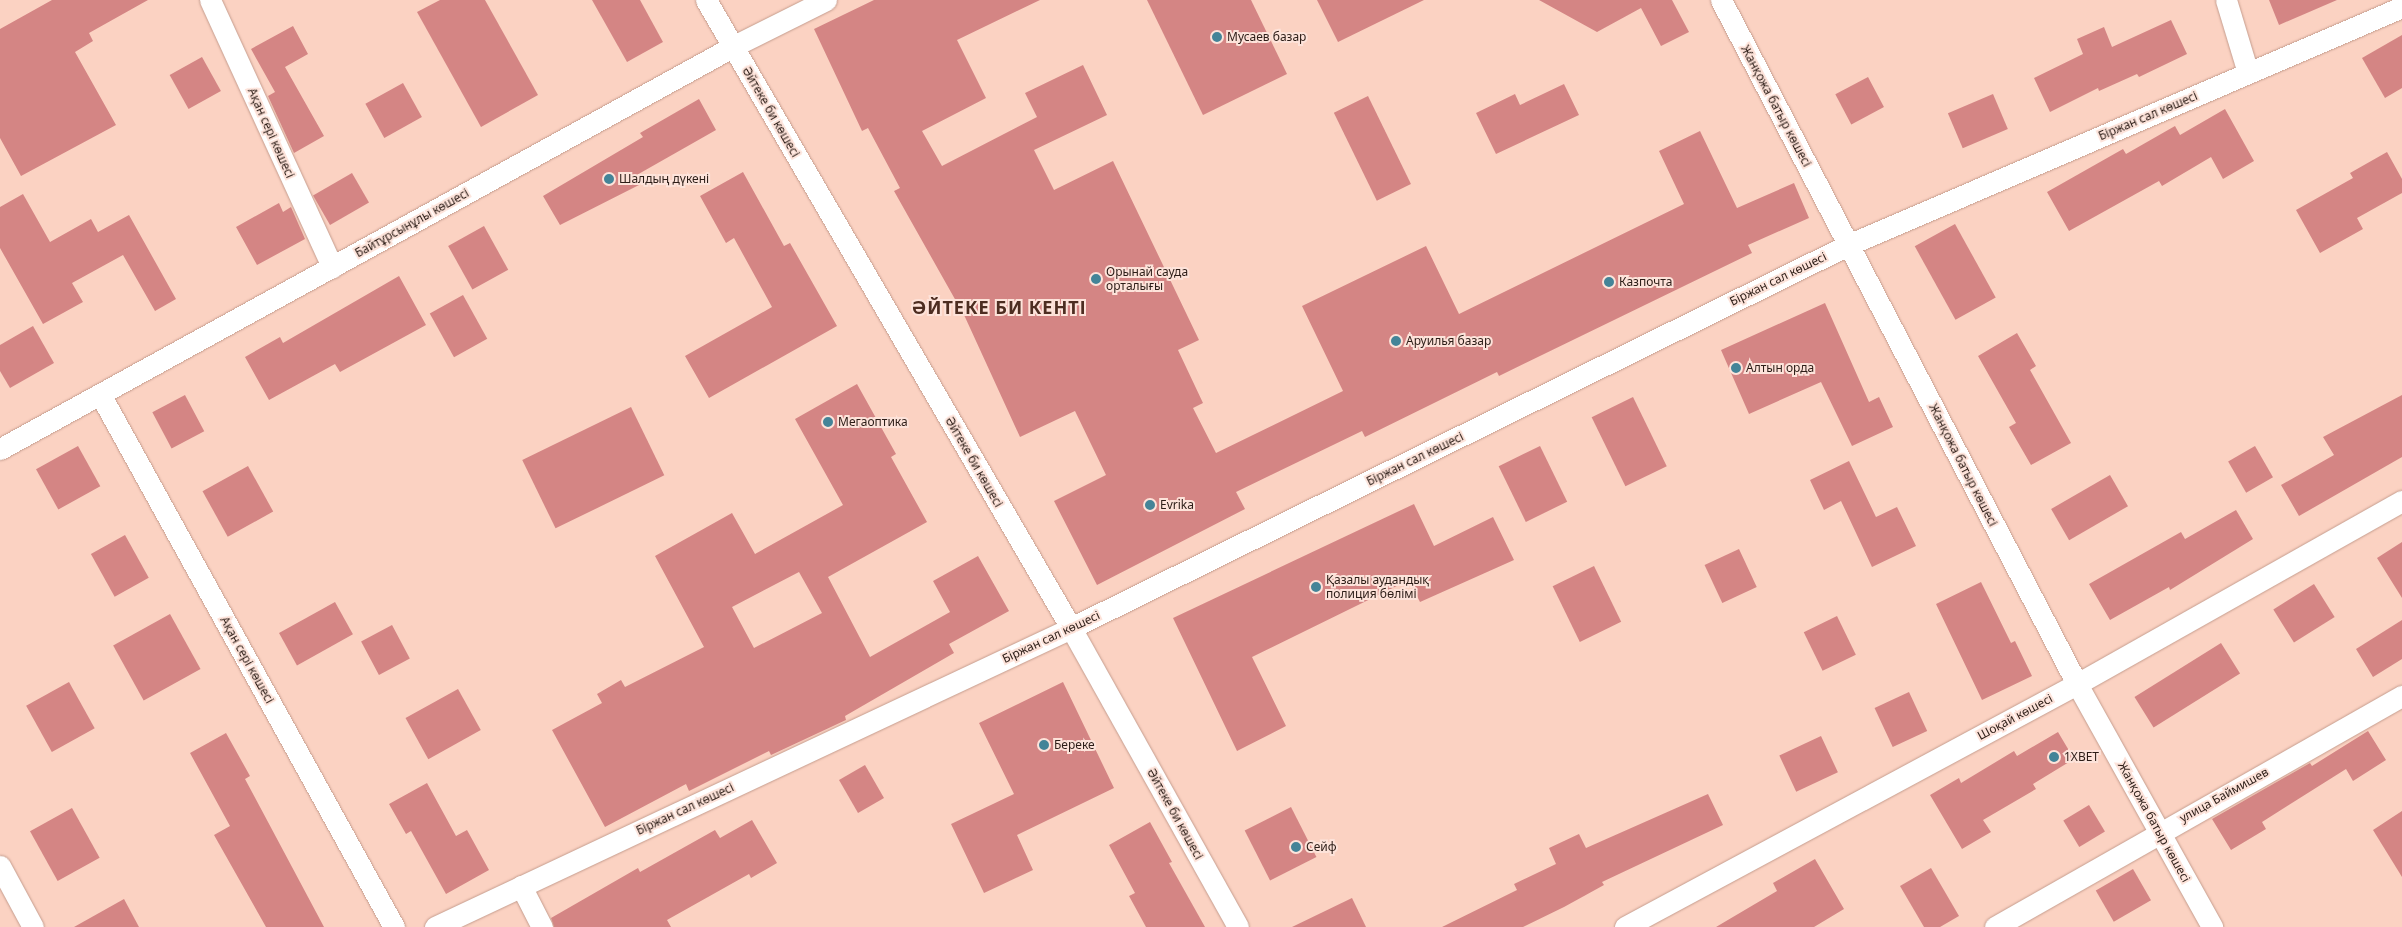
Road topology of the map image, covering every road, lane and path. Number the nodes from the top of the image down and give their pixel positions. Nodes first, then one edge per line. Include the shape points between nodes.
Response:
1 (210, 0) edge
2 (706, 0) edge
3 (826, 0) edge
4 (1721, 0) edge
5 (2226, 0) edge
6 (2402, 7) edge
7 (732, 47) junction
8 (2248, 73) junction
9 (1848, 245) junction
10 (332, 267) junction
11 (100, 394) junction
12 (0, 449) edge
13 (2402, 501) edge
14 (1071, 628) junction
15 (2077, 684) junction
16 (2402, 696) edge
17 (2159, 831) junction
18 (0, 866) edge
19 (521, 886) junction
20 (33, 927) edge
21 (394, 927) edge
22 (435, 927) edge
23 (542, 927) edge
24 (1238, 927) edge
25 (1625, 927) edge
26 (1995, 927) edge
27 (2212, 927) edge

1 - 10 street, Ақан сері көшесі
2 - 7 street, Әйтеке би көшесі
3 - 7 street, Байтұрсынұлы көшесі
4 - 9 street, Жанқожа батыр көшесі
5 - 8 street
6 - 8 street, Біржан сал көшесі
7 - 10 street, Байтұрсынұлы көшесі
7 - 14 street, Әйтеке би көшесі
8 - 9 street, Біржан сал көшесі
9 - 14 street, Біржан сал көшесі
9 - 15 street, Жанқожа батыр көшесі
10 - 11 street, Байтұрсынұлы көшесі
11 - 12 street, Байтұрсынұлы көшесі
11 - 21 street, Ақан сері көшесі
13 - 15 street, Шоқай көшесі
14 - 19 street, Біржан сал көшесі
14 - 24 street, Әйтеке би көшесі
15 - 17 street, Жанқожа батыр көшесі
15 - 25 street, Шоқай көшесі
16 - 17 street, улица Баймишев
17 - 26 street, улица Баймишев
17 - 27 street, Жанқожа батыр көшесі
18 - 20 street
19 - 22 street, Біржан сал көшесі
19 - 23 street

